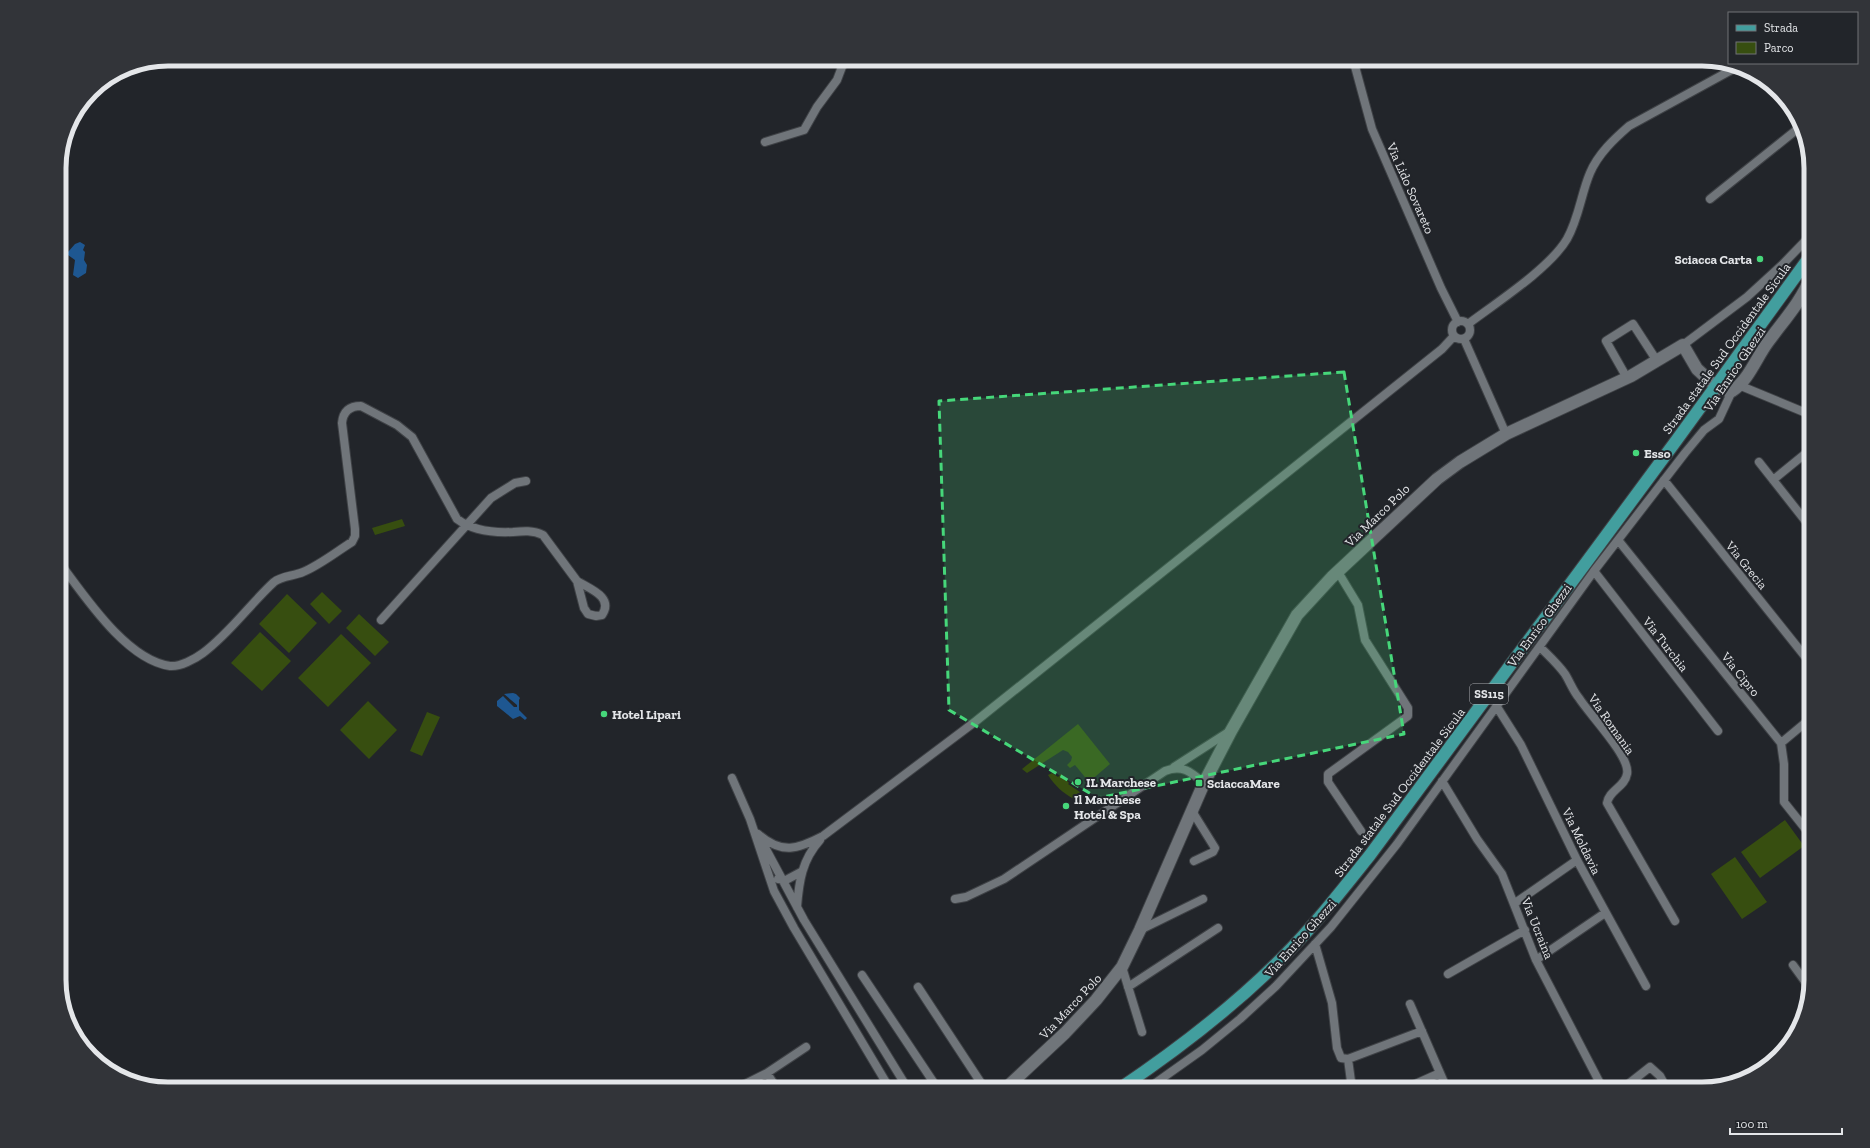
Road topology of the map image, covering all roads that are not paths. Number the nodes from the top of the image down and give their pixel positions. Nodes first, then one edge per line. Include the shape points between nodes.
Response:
1 (842, 66) edge
2 (1355, 66) edge
3 (1732, 70) edge
4 (1796, 130) edge
5 (765, 142) dead end
6 (1710, 199) dead end
7 (1804, 242) edge
8 (1804, 265) edge
9 (1804, 299) edge
10 (1458, 322) junction
11 (1468, 324) junction
12 (1454, 336) junction
13 (1464, 339) junction
14 (1683, 345) junction
15 (1656, 361) junction
16 (1627, 378) junction
17 (1710, 381) dead end
18 (1732, 389) junction
19 (1804, 413) edge
20 (1506, 434) junction
21 (1804, 455) edge
22 (1759, 462) dead end
23 (1664, 480) junction
24 (1773, 480) junction
25 (526, 481) dead end
26 (1804, 519) edge
27 (466, 526) junction
28 (1618, 540) junction
29 (66, 571) edge
30 (1594, 571) junction
31 (1338, 572) junction
32 (577, 581) dead end
33 (381, 620) dead end
34 (1540, 647) junction
35 (1804, 653) edge
36 (1497, 707) junction
37 (1804, 724) edge
38 (1231, 731) junction
39 (1718, 731) dead end
40 (1780, 743) junction
41 (1174, 767) junction
42 (732, 778) dead end
43 (1442, 781) junction
44 (1204, 783) junction
45 (1192, 811) junction
46 (750, 820) junction
47 (1804, 827) edge
48 (1361, 831) dead end
49 (758, 834) junction
50 (823, 836) junction
51 (784, 848) junction
52 (772, 860) junction
53 (1577, 860) junction
54 (1194, 861) dead end
55 (801, 872) junction
56 (768, 874) junction
57 (782, 880) junction
58 (955, 899) dead end
59 (1203, 899) dead end
60 (1515, 904) junction
61 (796, 907) junction
62 (1605, 913) junction
63 (1676, 921) dead end
64 (1218, 928) dead end
65 (1140, 930) junction
66 (1525, 930) junction
67 (1315, 944) junction
68 (1536, 960) junction
69 (1793, 965) dead end
70 (1122, 967) junction
71 (1448, 974) dead end
72 (862, 975) dead end
73 (1804, 980) edge
74 (1646, 986) dead end
75 (918, 987) dead end
76 (1128, 987) junction
77 (1410, 1004) dead end
78 (1422, 1031) junction
79 (1142, 1032) dead end
80 (806, 1048) dead end
81 (1348, 1059) junction
82 (767, 1073) junction
83 (1440, 1073) junction
84 (749, 1082) edge
85 (773, 1082) edge
86 (886, 1082) edge
87 (904, 1082) edge
88 (933, 1082) edge
89 (980, 1082) edge
90 (1012, 1082) edge
91 (1129, 1082) edge
92 (1163, 1082) edge
93 (1351, 1082) edge
94 (1420, 1082) edge
95 (1444, 1082) edge
96 (1599, 1082) edge
97 (1631, 1082) edge
98 (1663, 1082) edge

1 - 5 street via 837,80 804,130
2 - 10 street, Via Lido Sovareto via 1372,128
3 - 11 street via 1629,126 1615,139 1602,152 1590,172 1575,224 1566,241 1550,260
4 - 6 street
7 - 14 street, Via Marco Polo via 1747,297
8 - 91 main road, Strada statale Sud Occidentale Sicula / SS115 via 1340,893 1282,958 1232,1004 1196,1035
9 - 18 street, Via Enrico Ghezzi
10 - 11 street
10 - 12 street via 1452,328
11 - 13 street via 1470,333
12 - 13 street
12 - 50 street via 1442,349 976,721
13 - 20 street
14 - 15 street, Via Marco Polo
14 - 17 street via 1697,368
15 - 16 street, Via Marco Polo
15 - 16 street via 1633,324 1606,341
16 - 20 street, Via Marco Polo
18 - 19 street
18 - 23 street, Via Enrico Ghezzi via 1720,419 1704,430
20 - 31 street, Via Marco Polo via 1437,479
21 - 24 street
22 - 24 street
23 - 28 street, Via Enrico Ghezzi
23 - 35 street, Via Grecia
24 - 26 street
25 - 27 street via 515,483 491,498
27 - 29 street via 456,519 450,510 412,437 397,425 360,406 354,406 345,413 342,423 355,529 352,542 303,572 276,581 215,643 190,660 171,666 142,654 120,637 94,609
27 - 32 street via 497,532 537,532 543,535
27 - 33 street
28 - 30 street, Via Enrico Ghezzi
28 - 40 street, Via Cipro
30 - 34 street, Via Enrico Ghezzi
30 - 39 street, Via Turchia
31 - 38 street, Via Marco Polo via 1297,615
31 - 48 street via 1358,605 1364,640 1408,708 1408,716 1328,774 1328,782
34 - 36 street, Via Enrico Ghezzi
34 - 63 street, Via Romania via 1565,675 1578,698 1625,761 1628,774 1626,780 1608,798 1607,803
36 - 43 street, Via Enrico Ghezzi
36 - 53 street, Via Moldavia via 1521,744
37 - 40 street
38 - 41 street
38 - 44 street, Via Marco Polo
40 - 47 street, Via Cipro via 1784,764 1784,802
41 - 44 street via 1185,769
41 - 58 street via 1152,778 1004,879 966,897
42 - 46 street
43 - 60 street, Via Ucraina via 1477,839 1502,874
43 - 67 street, Via Enrico Ghezzi via 1368,880
44 - 45 street, Via Marco Polo
45 - 54 street via 1214,848 1213,852
45 - 65 street, Via Marco Polo
46 - 49 street
46 - 56 street
49 - 51 street via 774,845
49 - 52 street
50 - 51 street via 805,846
50 - 55 street via 809,854
51 - 52 street
52 - 56 street
52 - 57 street
53 - 60 street
53 - 62 street, Via Moldavia
55 - 57 street
55 - 61 street
56 - 57 street
56 - 86 street via 794,928
57 - 61 street
59 - 65 street
60 - 66 street, Via Ucraina
61 - 87 street
62 - 68 street
62 - 74 street, Via Moldavia
64 - 76 street
65 - 70 street, Via Marco Polo
66 - 68 street, Via Ucraina
66 - 71 street
67 - 81 street via 1332,1003 1337,1048 1341,1058
67 - 92 street, Via Enrico Ghezzi via 1276,986 1240,1019
68 - 96 street, Via Ucraina
69 - 73 street
70 - 76 street
70 - 90 street, Via Marco Polo via 1065,1033
72 - 88 street
75 - 89 street
76 - 79 street
77 - 78 street
78 - 81 street
78 - 83 street
80 - 82 street
81 - 93 street
82 - 84 street
82 - 85 street
83 - 94 street
83 - 95 street
97 - 98 street via 1650,1067

